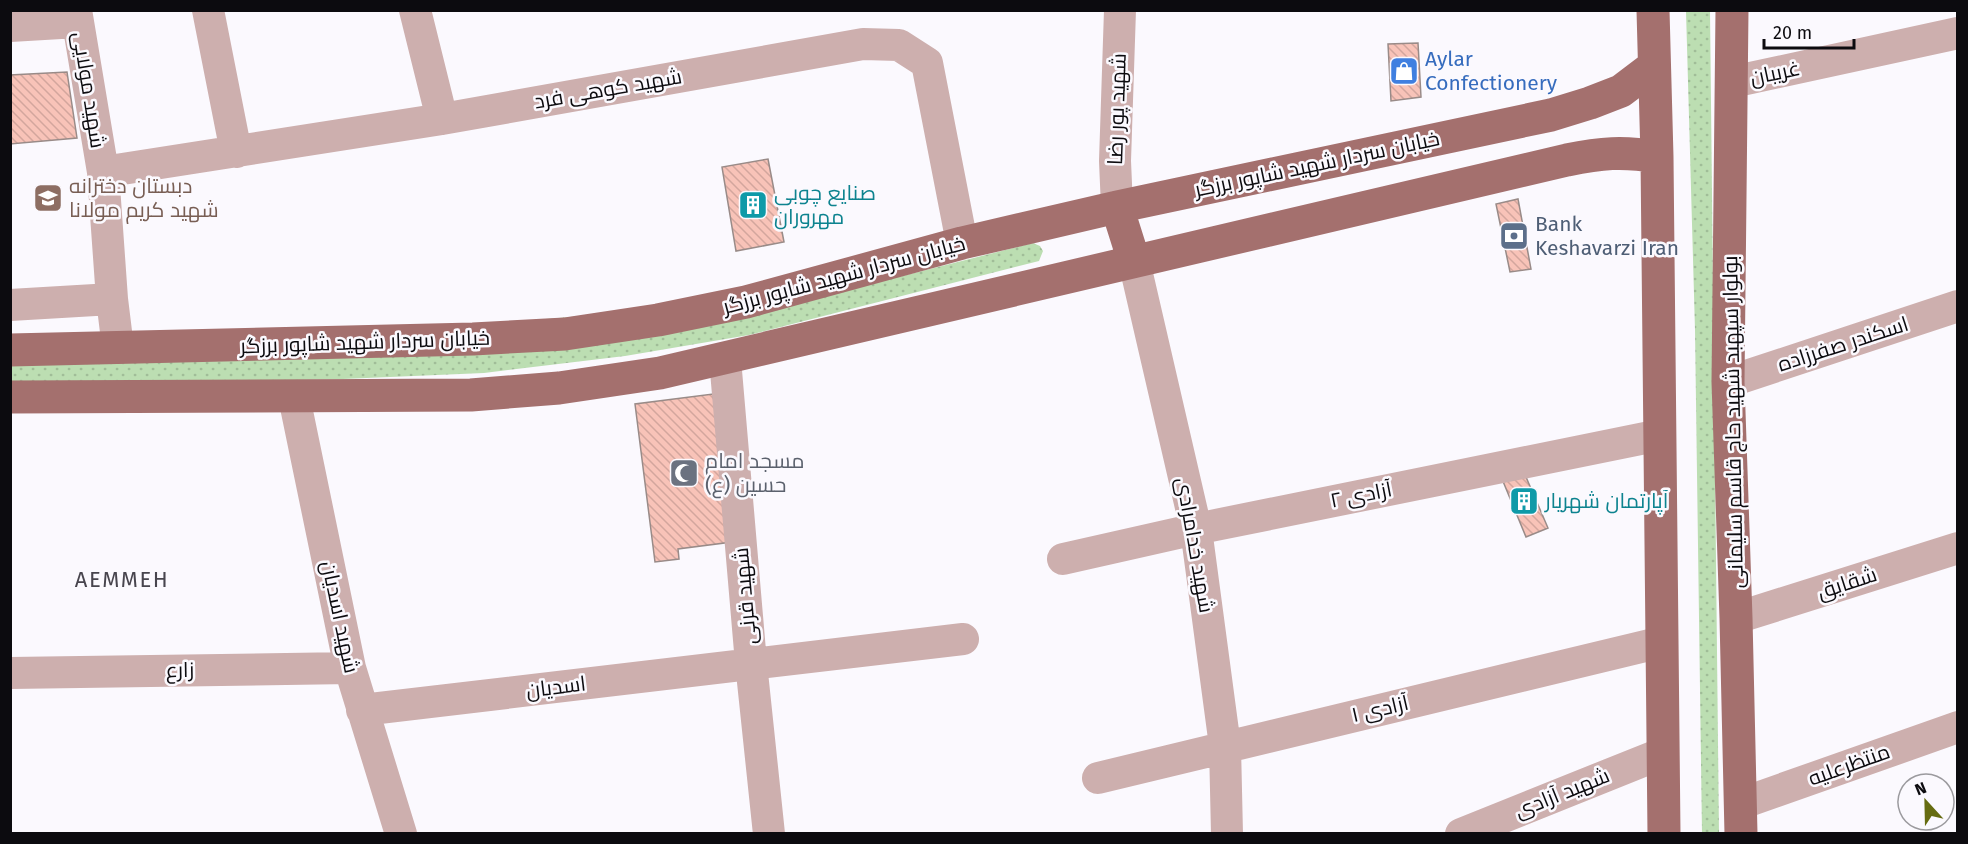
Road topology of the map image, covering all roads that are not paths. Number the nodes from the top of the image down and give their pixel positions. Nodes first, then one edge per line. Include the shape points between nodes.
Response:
1 (208, 10) edge
2 (415, 10) edge
3 (1120, 10) edge
4 (1653, 10) edge
5 (1732, 10) edge
6 (77, 16) edge
7 (10, 26) edge
8 (1958, 33) edge
9 (1654, 66) junction
10 (1732, 82) junction
11 (1551, 115) junction
12 (442, 119) junction
13 (236, 152) junction
14 (1657, 157) junction
15 (1567, 160) junction
16 (103, 172) junction
17 (1117, 207) junction
18 (962, 243) junction
19 (1134, 261) junction
20 (112, 299) junction
21 (10, 305) edge
22 (1958, 306) edge
23 (118, 348) junction
24 (10, 350) edge
25 (725, 359) junction
26 (1728, 382) junction
27 (10, 397) edge
28 (294, 397) junction
29 (1660, 435) junction
30 (1196, 528) junction
31 (1958, 548) edge
32 (1064, 560) dead end
33 (1737, 618) junction
34 (963, 639) dead end
35 (1662, 642) junction
36 (751, 663) junction
37 (350, 668) junction
38 (10, 673) edge
39 (362, 710) junction
40 (1958, 726) edge
41 (1225, 746) junction
42 (1663, 753) junction
43 (1098, 778) dead end
44 (1741, 819) edge
45 (401, 834) edge
46 (769, 834) edge
47 (1227, 834) edge
48 (1461, 834) edge
49 (1664, 834) edge

1 - 13 street
2 - 12 street
3 - 17 street, شهید پور رضا
4 - 9 main road
5 - 10 main road, بولوار سپهبد شهید حاج قاسم سلیمانی
6 - 7 street
6 - 16 street, شهید مولایی
8 - 10 street, غریبان
9 - 11 main road, خیابان سردار شهید شاپور برزگر via 1621,91
9 - 14 main road
10 - 26 main road, بولوار سپهبد شهید حاج قاسم سلیمانی
11 - 15 main road via 1574,129 1578,139
11 - 17 main road, خیابان سردار شهید شاپور برزگر
12 - 13 street, شهید کوهی فرد
12 - 18 street, شهید کوهی فرد via 863,44 899,45 927,63
13 - 16 street, شهید کوهی فرد
14 - 15 main road via 1627,152
14 - 29 main road
15 - 19 main road
16 - 20 street, شهید مولایی
17 - 18 main road, خیابان سردار شهید شاپور برزگر
17 - 19 main road
18 - 23 main road, خیابان سردار شهید شاپور برزگر via 746,302 565,334
19 - 25 main road
19 - 30 street, شهید خدامرادی
20 - 21 street
20 - 23 street, شهید مولایی
22 - 26 street, اسکندر صفرزاده
23 - 24 main road, خیابان سردار شهید شاپور برزگر
25 - 28 main road via 559,388 471,395
25 - 36 street, شهید قرنی
26 - 33 main road, بولوار سپهبد شهید حاج قاسم سلیمانی
27 - 28 main road
28 - 37 street, شهید اسدیان
29 - 30 street, آزادی ۲
29 - 35 main road
30 - 32 street, آزادی ۲
30 - 41 street, شهید خدامرادی
31 - 33 street, شقایق
33 - 44 main road, بولوار سپهبد شهید حاج قاسم سلیمانی
34 - 36 street, اسدیان
35 - 41 street, آزادی ۱
35 - 42 main road
36 - 39 street, اسدیان
36 - 46 street, شهید قرنی
37 - 38 street, زارع
37 - 39 street, شهید اسدیان
39 - 45 street, شهید اسدیان
40 - 44 street, منتظرعلیه
41 - 43 street, آزادی ۱
41 - 47 street, شهید خدامرادی
42 - 48 street, شهید آزادی
42 - 49 main road

